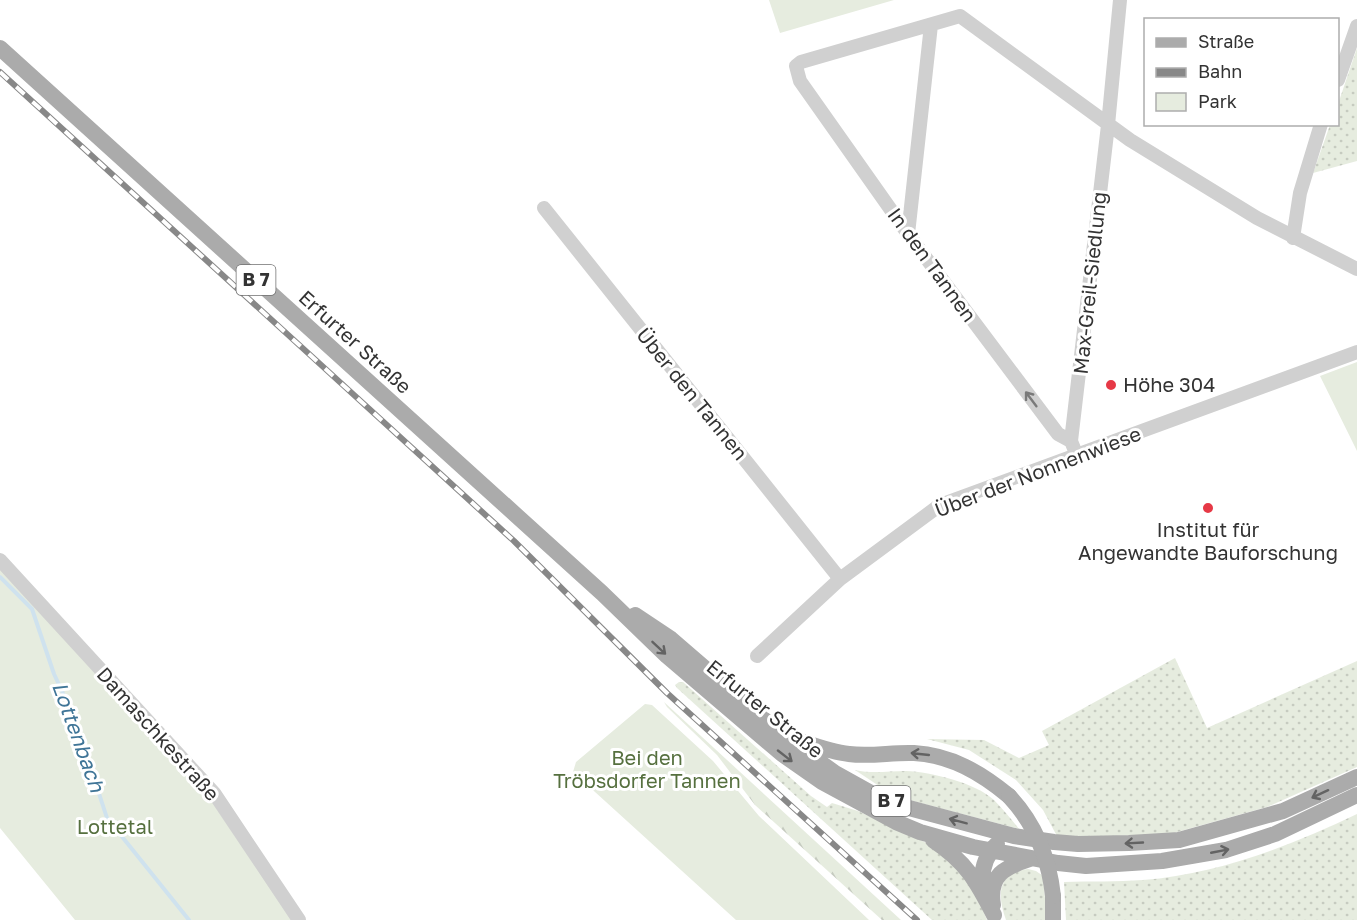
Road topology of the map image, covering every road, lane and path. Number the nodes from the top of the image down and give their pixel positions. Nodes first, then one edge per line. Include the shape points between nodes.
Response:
1 (1120, 0) edge
2 (931, 25) junction
3 (1357, 26) edge
4 (0, 48) edge
5 (1339, 77) edge
6 (1108, 125) junction
7 (1320, 126) edge
8 (544, 208) dead end
9 (908, 234) junction
10 (1293, 238) junction
11 (1357, 269) edge
12 (1357, 352) edge
13 (1071, 441) junction
14 (1077, 456) junction
15 (0, 560) edge
16 (840, 579) junction
17 (602, 593) junction
18 (757, 656) dead end
19 (782, 735) junction
20 (1357, 777) edge
21 (1357, 795) edge
22 (920, 832) junction
23 (1014, 836) junction
24 (990, 851) junction
25 (1032, 858) junction
26 (995, 917) edge
27 (299, 920) edge
28 (1053, 920) edge

1 - 6 street, Max-Greil-Siedlung
2 - 6 street via 960,16
2 - 9 street
2 - 9 street, In den Tannen via 796,66 800,81
3 - 5 street
4 - 17 main road, Erfurter Straße / B 7
6 - 10 street
6 - 13 street, Max-Greil-Siedlung
7 - 10 street via 1300,193
8 - 16 street, Über den Tannen
13 -> 9 street, In den Tannen via 1058,434
10 - 11 street
12 - 14 street, Über der Nonnenwiese
13 - 14 street, In den Tannen
14 - 16 street, Über der Nonnenwiese via 940,506
15 - 27 street, Damaschkestraße via 214,793
16 - 18 street, Über der Nonnenwiese
17 - 19 main road, Erfurter Straße / B 7 via 671,639
17 -> 22 main road, Erfurter Straße / B 7 via 782,754 840,794
23 -> 19 main road, B 7 via 909,808 871,793 819,763
28 -> 19 main road, B 7, bridge via 1051,877 1035,833 1009,796 980,774 936,756 848,754
20 -> 23 main road, B 7 via 1283,811 1179,840 1078,844
25 -> 21 main road, B 7 via 1086,866 1121,865 1226,850 1275,834
22 - 24 main road, B 7
22 - 26 main road via 965,866
23 - 24 main road
24 - 25 main road, B 7
24 - 26 main road via 982,882
25 - 26 main road via 1000,872 992,898

